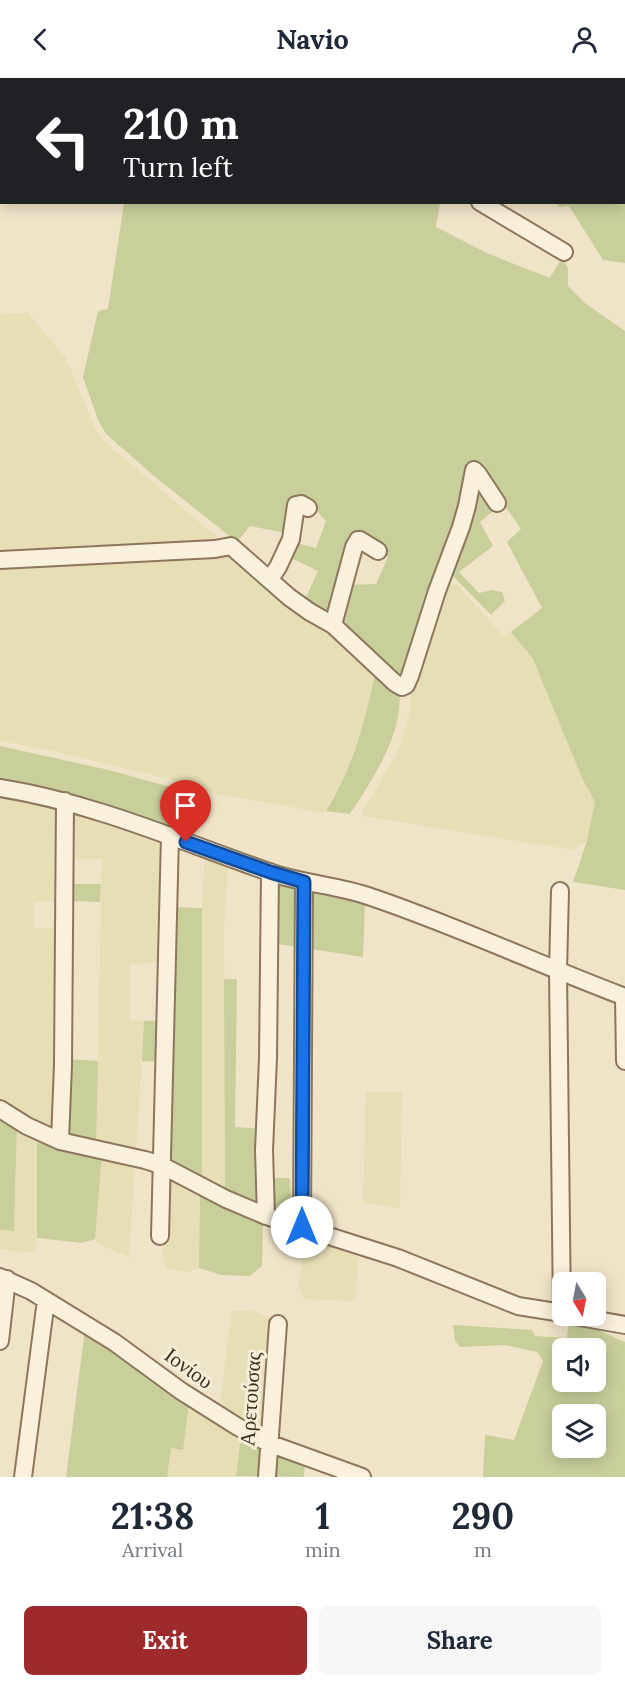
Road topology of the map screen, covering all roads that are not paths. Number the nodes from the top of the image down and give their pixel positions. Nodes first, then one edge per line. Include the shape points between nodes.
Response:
1 (483, 204) edge
2 (564, 252) dead end
3 (497, 504) dead end
4 (308, 508) dead end
5 (378, 551) dead end
6 (0, 560) edge
7 (270, 579) junction
8 (333, 625) junction
9 (0, 788) edge
10 (65, 801) junction
11 (170, 836) junction
12 (270, 872) junction
13 (304, 882) junction
14 (560, 891) dead end
15 (558, 971) junction
16 (624, 997) edge
17 (625, 1061) edge
18 (0, 1109) edge
19 (60, 1141) junction
20 (161, 1165) junction
21 (266, 1216) junction
22 (302, 1227) junction
23 (160, 1236) dead end
24 (562, 1272) edge
25 (4, 1278) edge
26 (46, 1300) junction
27 (552, 1311) edge
28 (606, 1322) edge
29 (278, 1324) dead end
30 (625, 1325) edge
31 (0, 1341) edge
32 (268, 1443) junction
33 (23, 1477) edge
34 (267, 1477) edge
35 (362, 1477) edge

1 - 2 street
3 - 8 street via 474,470 464,517 406,685 395,683
4 - 7 street via 296,505 291,539
5 - 8 street via 358,540
6 - 7 street via 231,546
7 - 8 street via 303,607
9 - 10 street
10 - 11 street
10 - 19 street
11 - 12 street
11 - 20 street
12 - 13 street
12 - 21 street
13 - 15 street via 368,896
13 - 22 street
14 - 15 street
15 - 16 street
15 - 24 street
16 - 17 street
18 - 19 street
19 - 20 street
20 - 21 street
20 - 23 street
21 - 22 street
22 - 27 street via 398,1258 518,1306
25 - 26 street, Ιονίου
25 - 31 street
26 - 32 street, Ιονίου via 114,1342 207,1409
26 - 33 street
28 - 30 street
29 - 32 street, Αρετούσας
32 - 34 street, Αρετούσας
32 - 35 street, Ιονίου

